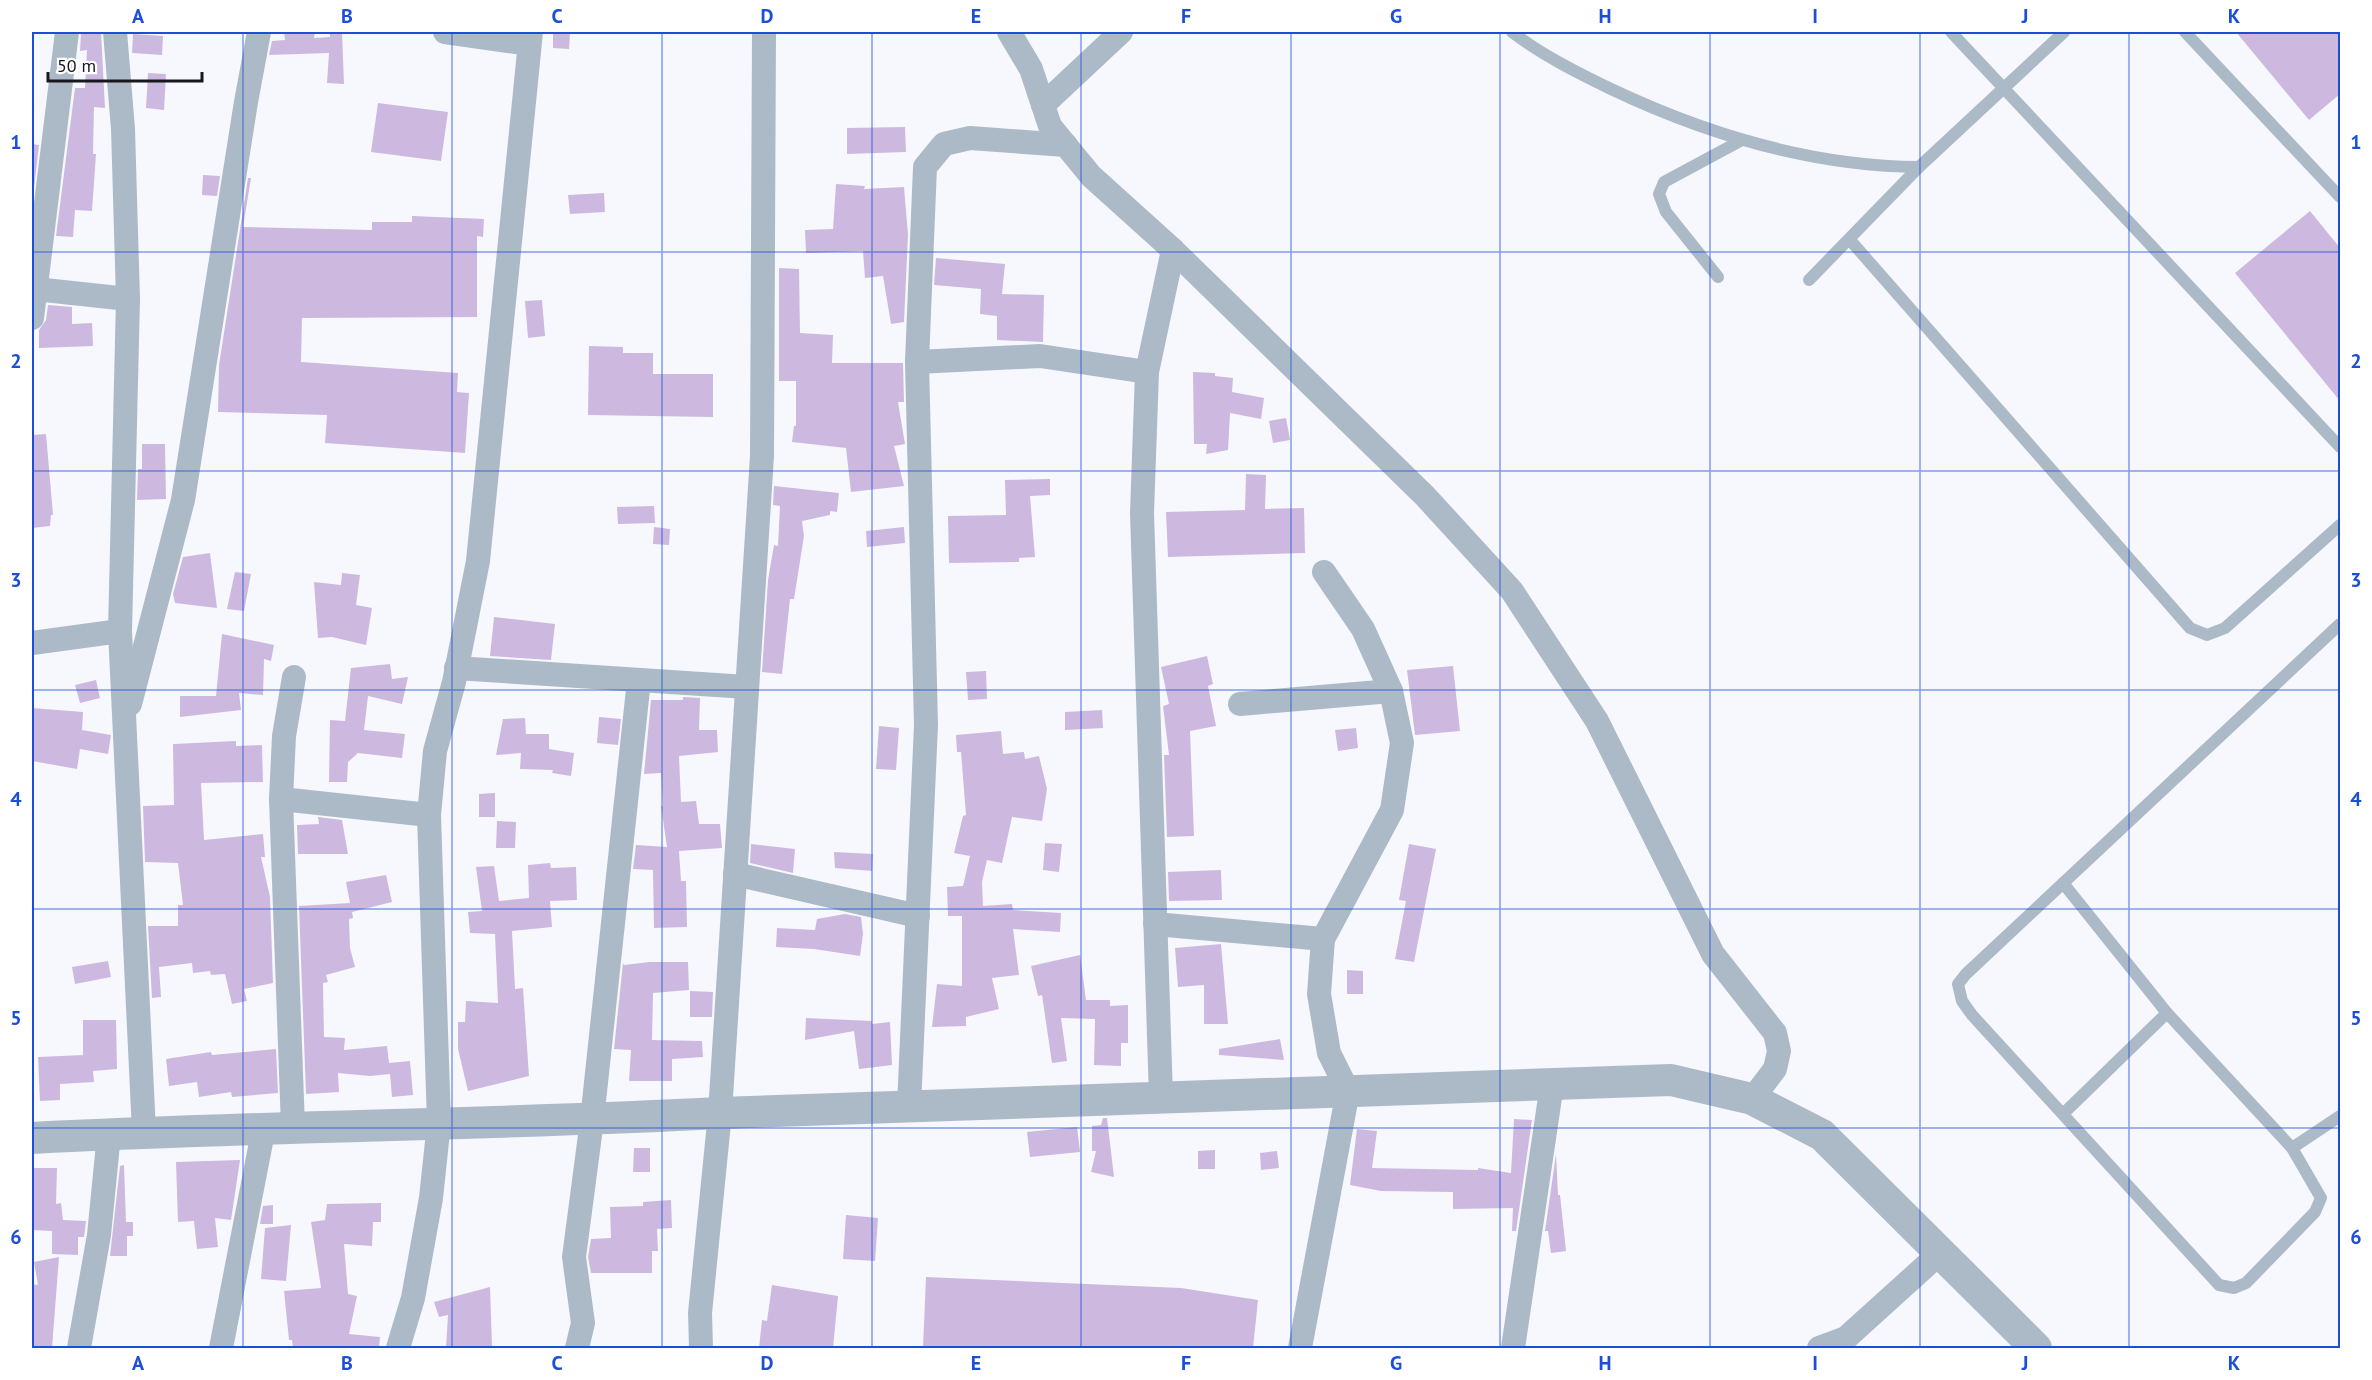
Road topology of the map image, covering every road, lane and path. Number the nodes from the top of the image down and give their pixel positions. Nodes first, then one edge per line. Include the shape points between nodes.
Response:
1 (67, 32) edge
2 (115, 32) edge
3 (259, 32) edge
4 (445, 32) edge
5 (765, 32) edge
6 (1009, 32) edge
7 (1121, 32) edge
8 (1512, 32) edge
9 (1951, 32) edge
10 (2064, 32) edge
11 (2185, 32) edge
12 (530, 38) edge
13 (2004, 88) junction
14 (1043, 105) junction
15 (1742, 140) junction
16 (1066, 145) junction
17 (1919, 167) junction
18 (2340, 197) edge
19 (1850, 240) junction
20 (1173, 250) junction
21 (1718, 277) dead end
22 (1809, 280) dead end
23 (35, 289) junction
24 (128, 299) junction
25 (32, 318) edge
26 (916, 362) junction
27 (1147, 372) junction
28 (2340, 447) edge
29 (2340, 525) edge
30 (1324, 572) dead end
31 (2340, 624) edge
32 (120, 631) junction
33 (32, 644) edge
34 (456, 668) junction
35 (294, 677) dead end
36 (639, 680) junction
37 (747, 687) junction
38 (1391, 691) junction
39 (1240, 704) dead end
40 (124, 729) junction
41 (281, 799) junction
42 (429, 815) junction
43 (735, 874) junction
44 (2063, 883) junction
45 (918, 916) junction
46 (1155, 924) junction
47 (1323, 939) junction
48 (2167, 1013) junction
49 (1552, 1084) junction
50 (1348, 1091) junction
51 (1161, 1097) junction
52 (1752, 1099) junction
53 (909, 1106) junction
54 (720, 1113) junction
55 (2064, 1113) junction
56 (2340, 1116) edge
57 (592, 1120) junction
58 (439, 1124) junction
59 (279, 1127) junction
60 (144, 1132) junction
61 (109, 1134) junction
62 (32, 1138) edge
63 (2292, 1148) junction
64 (1940, 1253) junction
65 (79, 1348) edge
66 (221, 1348) edge
67 (398, 1348) edge
68 (577, 1348) edge
69 (701, 1348) edge
70 (1300, 1348) edge
71 (1513, 1348) edge
72 (1819, 1348) edge
73 (2036, 1348) edge

1 - 23 street
2 - 24 street via 123,129
3 - 40 street via 183,500
4 - 12 street
5 - 37 street via 762,456
6 - 14 street via 1031,69
7 - 14 street
8 - 15 lane via 1571,70 1666,115
9 - 13 lane
10 - 13 lane
11 - 18 lane
12 - 34 street via 478,561
13 - 17 lane
13 - 28 lane
14 - 16 street via 1050,126
15 - 17 lane via 1876,166
15 - 21 lane via 1664,182 1659,195 1666,212
16 - 20 street via 1091,177
16 - 26 street via 970,138 944,144 925,167
17 - 19 lane
19 - 22 lane
19 - 29 lane via 2190,628 2206,635 2225,628
20 - 27 street
20 - 52 street via 1425,496 1512,591 1597,721 1713,954 1775,1033 1779,1051 1775,1069
23 - 24 street
23 - 25 street
24 - 32 street
26 - 27 street via 1040,356
26 - 45 street via 926,725
27 - 46 street via 1142,513
30 - 38 street via 1363,629
31 - 44 lane
32 - 33 street
32 - 40 street
34 - 36 street
34 - 42 street via 435,751
35 - 41 street via 284,736
36 - 37 street
36 - 57 street
37 - 43 street
38 - 39 street
38 - 47 street via 1402,743 1392,810
40 - 60 street
41 - 42 street
41 - 59 street
42 - 58 street
43 - 45 street
43 - 54 street
44 - 48 lane
44 - 55 lane via 1966,974 1958,984 1958,993 1972,1015
45 - 53 street
46 - 47 street
46 - 51 street
47 - 50 street via 1319,994 1329,1053
48 - 55 lane
48 - 63 lane
49 - 50 street
49 - 52 street via 1671,1080
49 - 71 street
50 - 51 street
50 - 70 street
51 - 53 street
52 - 64 street via 1822,1135
53 - 54 street
54 - 57 street
54 - 69 street via 700,1313
55 - 63 lane via 2219,1285 2234,1288 2246,1283 2316,1212 2321,1198
56 - 63 lane
57 - 58 street
57 - 68 street via 574,1257 583,1323
58 - 59 street
58 - 67 street via 413,1298
59 - 60 street
59 - 66 street
60 - 61 street
61 - 62 street
61 - 65 street via 99,1234
64 - 72 street via 1846,1338
64 - 73 street

